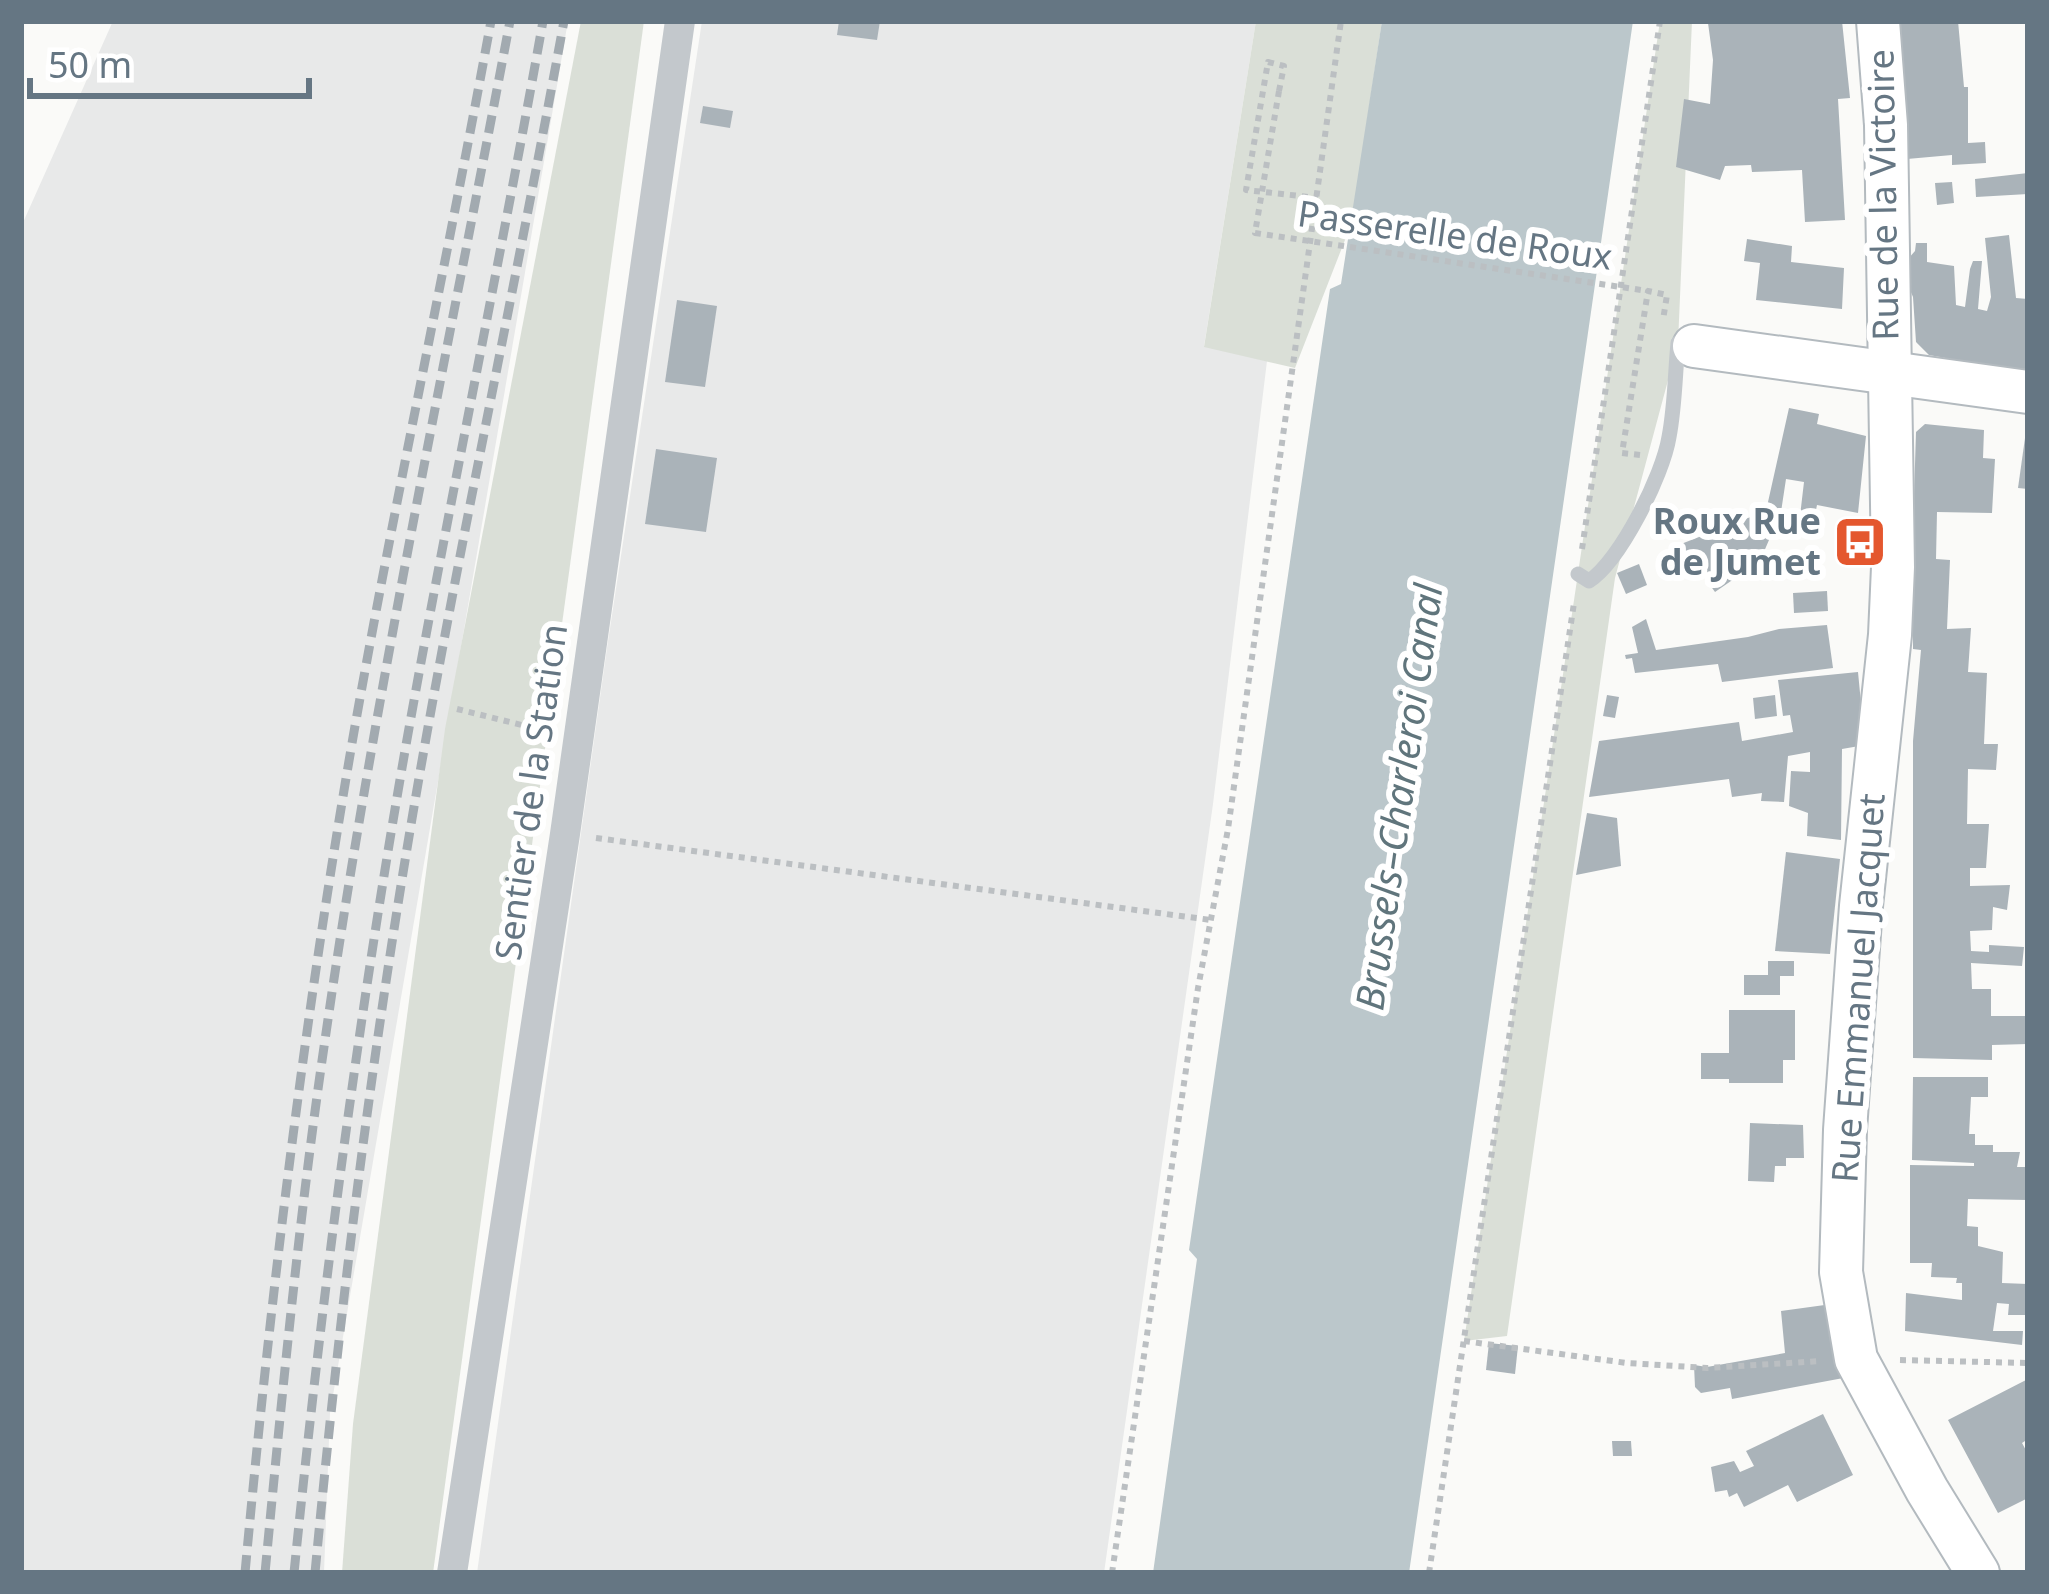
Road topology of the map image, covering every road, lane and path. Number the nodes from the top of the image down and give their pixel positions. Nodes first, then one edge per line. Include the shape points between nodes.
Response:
1 (680, 21) edge
2 (1342, 21) edge
3 (1660, 21) edge
4 (1878, 21) edge
5 (1318, 198) junction
6 (1648, 291) junction
7 (1677, 343) junction
8 (1887, 370) junction
9 (2028, 392) edge
10 (1643, 455) dead end
11 (1578, 574) junction
12 (457, 709) dead end
13 (578, 739) junction
14 (566, 834) junction
15 (1211, 920) junction
16 (1464, 1341) junction
17 (1856, 1359) junction
18 (2028, 1363) edge
19 (452, 1573) edge
20 (1112, 1573) edge
21 (1429, 1573) edge
22 (1978, 1573) edge

1 - 13 street, Sentier de la Station
2 - 5 path
3 - 11 path
4 - 8 street, Rue de la Victoire
5 - 6 path, Passerelle de Roux, bridge via 1246,190 1268,62 1284,66 1279,92 1255,232
5 - 15 path
6 - 7 path via 1667,296
6 - 10 path via 1622,453
7 - 8 street
7 - 11 lane via 1669,441 1640,510 1607,569 1589,581
8 - 9 street
8 - 17 street, Rue Emmanuel Jacquet via 1890,635 1844,1154 1841,1271
11 - 16 path
12 - 13 path
13 - 14 street, Sentier de la Station
14 - 15 path
14 - 19 street, Sentier de la Station
15 - 20 path
16 - 17 path via 1707,1368
16 - 21 path
17 - 18 path
17 - 22 street, Rue Emmanuel Jacquet

